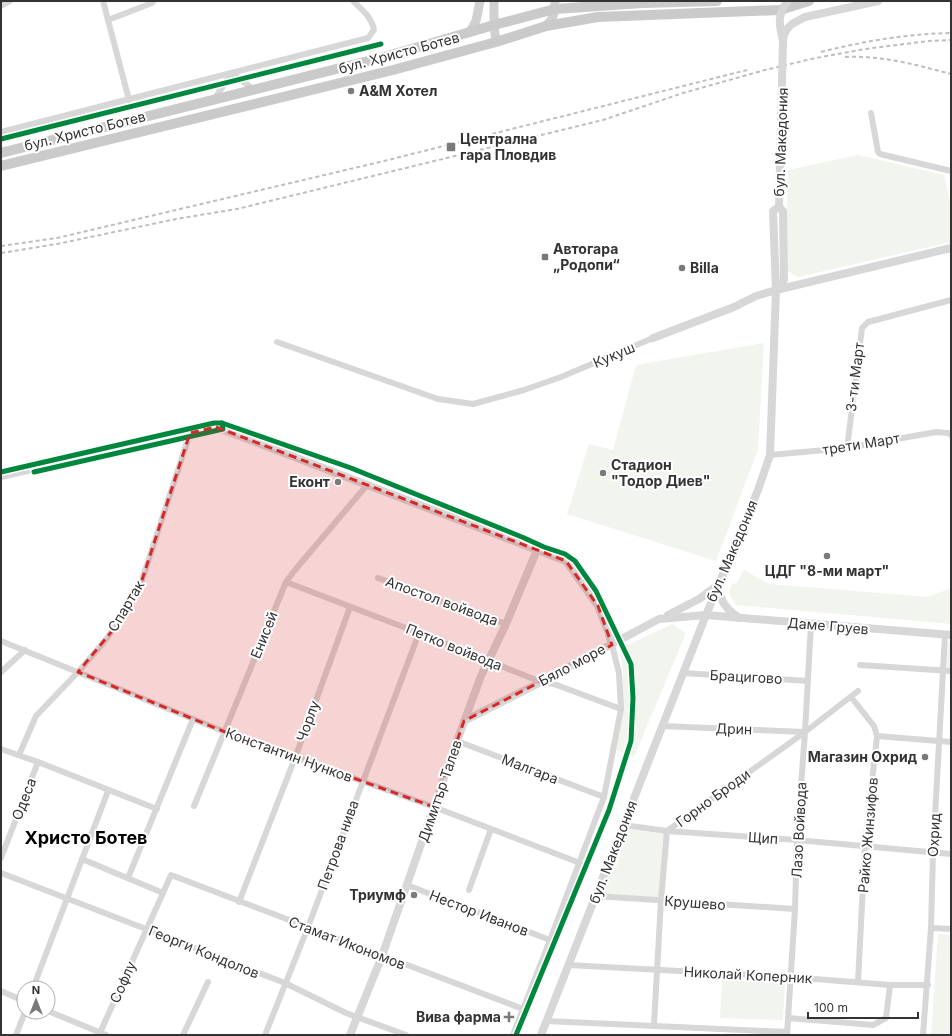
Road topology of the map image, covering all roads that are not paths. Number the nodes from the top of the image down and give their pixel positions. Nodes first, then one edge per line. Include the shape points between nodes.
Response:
1 (10, 1) edge
2 (103, 1) edge
3 (154, 1) edge
4 (353, 1) edge
5 (480, 1) edge
6 (494, 1) edge
7 (717, 1) edge
8 (788, 1) edge
9 (809, 1) edge
10 (878, 1) edge
11 (642, 2) edge
12 (555, 5) edge
13 (565, 5) edge
14 (1, 6) edge
15 (108, 20) junction
16 (494, 25) junction
17 (546, 26) junction
18 (470, 32) junction
19 (783, 41) junction
20 (496, 42) junction
21 (232, 73) junction
22 (253, 89) junction
23 (215, 98) junction
24 (128, 100) junction
25 (871, 113) dead end
26 (1, 132) edge
27 (1, 153) edge
28 (1, 166) edge
29 (951, 171) edge
30 (951, 248) edge
31 (776, 290) junction
32 (951, 300) edge
33 (653, 338) joint
34 (277, 342) dead end
35 (190, 433) junction
36 (951, 435) edge
37 (847, 448) junction
38 (770, 455) junction
39 (1, 476) edge
40 (367, 485) junction
41 (537, 550) junction
42 (378, 578) dead end
43 (286, 582) junction
44 (718, 585) junction
45 (350, 606) junction
46 (706, 615) junction
47 (739, 618) junction
48 (659, 619) junction
49 (506, 624) junction
50 (811, 624) junction
51 (419, 633) junction
52 (948, 635) edge
53 (1, 641) edge
54 (612, 645) junction
55 (25, 650) junction
56 (487, 661) junction
57 (860, 665) dead end
58 (944, 670) junction
59 (951, 671) edge
60 (1, 672) edge
61 (78, 672) junction
62 (684, 673) junction
63 (808, 681) junction
64 (541, 682) junction
65 (858, 691) dead end
66 (851, 697) junction
67 (622, 709) junction
68 (193, 719) junction
69 (464, 720) junction
70 (662, 726) junction
71 (225, 732) junction
72 (805, 732) junction
73 (877, 736) junction
74 (457, 741) junction
75 (939, 741) junction
76 (951, 742) edge
77 (1, 749) edge
78 (19, 755) junction
79 (294, 758) junction
80 (38, 762) junction
81 (362, 782) junction
82 (108, 790) junction
83 (604, 797) junction
84 (194, 806) dead end
85 (434, 807) junction
86 (157, 809) junction
87 (623, 825) junction
88 (491, 829) junction
89 (667, 831) junction
90 (797, 840) junction
91 (865, 846) junction
92 (933, 853) junction
93 (951, 854) edge
94 (1, 858) edge
95 (82, 859) junction
96 (580, 863) junction
97 (1, 873) edge
98 (171, 875) joint
99 (128, 878) junction
100 (407, 885) junction
101 (469, 890) dead end
102 (163, 893) junction
103 (595, 896) junction
104 (67, 898) junction
105 (661, 900) junction
106 (240, 902) junction
107 (795, 909) junction
108 (308, 927) junction
109 (931, 928) junction
110 (146, 929) junction
111 (951, 929) edge
112 (550, 940) junction
113 (382, 956) junction
114 (568, 965) junction
115 (657, 970) junction
116 (790, 977) junction
117 (37, 980) edge
118 (208, 982) dead end
119 (858, 982) junction
120 (285, 984) junction
121 (890, 985) junction
122 (928, 985) junction
123 (1, 991) edge
124 (16, 998) edge
125 (523, 1009) junction
126 (56, 1014) edge
127 (358, 1017) junction
128 (788, 1018) junction
129 (22, 1020) edge
130 (546, 1021) junction
131 (654, 1025) junction
132 (787, 1033) edge
133 (102, 1034) edge
134 (16, 1035) edge
135 (183, 1035) edge
136 (265, 1035) edge
137 (350, 1035) edge
138 (406, 1035) edge
139 (513, 1035) edge
140 (541, 1035) edge
141 (923, 1035) edge

1 - 14 street
2 - 15 street
3 - 15 street
4 - 21 street, бул. Христо Ботев via 371,19 374,30 368,38
5 - 18 main road via 476,21
6 - 16 main road
7 - 11 main road, бул. Христо Ботев
8 - 19 street, бул. Македония, bridge via 779,19
9 - 17 main road, бул. Христо Ботев via 780,10 598,17
10 - 19 street, бул. Македония via 805,17 788,28
11 - 13 main road, бул. Христо Ботев
12 - 13 main road, бул. Христо Ботев
12 - 16 main road, бул. Христо Ботев
12 - 17 main road via 551,22
15 - 24 street
16 - 18 main road, бул. Христо Ботев
16 - 20 main road
17 - 20 main road, бул. Христо Ботев
18 - 22 main road, бул. Христо Ботев via 384,57
19 - 31 street, бул. Македония, bridge via 779,207 773,211
20 - 28 main road, бул. Христо Ботев via 393,70
21 - 22 street
21 - 23 street
21 - 24 street, бул. Христо Ботев
22 - 23 main road, бул. Христо Ботев
23 - 27 main road, бул. Христо Ботев
24 - 26 street, бул. Христо Ботев
25 - 29 street via 880,154
30 - 31 street, Кукуш
31 - 33 street, Кукуш
31 - 38 street, бул. Македония
32 - 37 street, 3-ти Март via 868,322 862,328
33 - 34 street, Кукуш via 561,377 473,404 438,399
35 - 39 street
35 - 40 street via 216,427
35 - 61 street, Спартак via 141,583 132,593 112,630
36 - 37 street, трети Март via 936,432
37 - 38 street, трети Март
38 - 44 street, бул. Македония
40 - 41 street
40 - 43 street, Енисей
41 - 49 street, Димитър Талев
41 - 54 street via 566,561 598,606
42 - 49 street, Апостол войвода
43 - 45 street, Петко войвода
43 - 71 street, Енисей
44 - 46 street, бул. Македония
44 - 47 street via 722,601
44 - 48 street via 690,605
45 - 51 street, Петко войвода
45 - 79 street, Чорлу
46 - 47 street, Даме Груев
46 - 48 street, Бяло море
46 - 62 street, бул. Македония
47 - 50 street, Даме Груев
48 - 54 street, Бяло море
49 - 56 street, Димитър Талев
50 - 52 street, Даме Груев
50 - 63 street, Лазо Войвода
51 - 56 street, Петко войвода
51 - 81 street, Петрова нива
52 - 58 street, Охрид
53 - 55 street, Константин Нунков
54 - 64 street, Бяло море
54 - 67 street, бул. Македония via 619,672
55 - 60 street
55 - 61 street, Константин Нунков
56 - 64 street, Петко войвода
56 - 69 street, Димитър Талев
57 - 58 street
58 - 59 street
58 - 75 street, Охрид
61 - 68 street, Константин Нунков
61 - 78 street, Спартак via 36,716
62 - 63 street, Брацигово
62 - 70 street, бул. Македония
63 - 72 street, Лазо Войвода
64 - 67 street, Петко войвода via 554,684
64 - 69 street, Бяло море
65 - 66 street, Горно Броди
66 - 72 street, Горно Броди
66 - 73 street via 874,726
67 - 83 street, бул. Македония
68 - 71 street, Константин Нунков
68 - 86 street
69 - 74 street, Димитър Талев
70 - 72 street, Дрин
70 - 87 street, бул. Македония
71 - 79 street, Константин Нунков
71 - 84 street, Енисей
72 - 89 street, Горно Броди
72 - 90 street, Лазо Войвода
73 - 75 street
73 - 91 street, Райко Жинзифов
74 - 83 street, Малгара
74 - 85 street, Димитър Талев
75 - 76 street
75 - 92 street, Охрид
77 - 78 street
78 - 80 street
79 - 81 street, Константин Нунков
79 - 106 street, Чорлу
80 - 82 street
80 - 94 street, Одеса
81 - 85 street, Константин Нунков
81 - 108 street, Петрова нива
82 - 86 street
82 - 95 street
83 - 96 street, бул. Македония
85 - 88 street, Константин Нунков
85 - 100 street, Димитър Талев
86 - 99 street
87 - 89 street, Щип
87 - 103 street, бул. Македония
88 - 96 street, Константин Нунков
88 - 101 street
89 - 90 street, Щип
89 - 105 street, Горно Броди
90 - 91 street, Щип
90 - 107 street, Лазо Войвода
91 - 92 street, Щип
91 - 119 street, Райко Жинзифов
92 - 93 street, Щип
92 - 109 street, Охрид
95 - 99 street
95 - 104 street
96 - 112 street, бул. Македония
97 - 104 street, Георги Кондолов
98 - 102 street, Софлу
98 - 106 street, Стамат Икономов
99 - 102 street
100 - 112 street, Нестор Иванов
100 - 113 street, Димитър Талев
102 - 110 street, Софлу
103 - 105 street, Крушево
103 - 114 street, бул. Македония
104 - 110 street, Георги Кондолов
104 - 117 street
105 - 107 street, Крушево
105 - 115 street, Горно Броди
106 - 108 street, Стамат Икономов
107 - 116 street, Лазо Войвода
108 - 113 street, Стамат Икономов
108 - 120 street, Петрова нива
109 - 111 street
109 - 122 street, Охрид
110 - 120 street, Георги Кондолов
110 - 133 street, Софлу
112 - 125 street, бул. Македония
113 - 125 street, Стамат Икономов
113 - 127 street, Димитър Талев
114 - 115 street, Николай Коперник
114 - 130 street, бул. Македония
115 - 116 street, Николай Коперник
115 - 131 street, Горно Броди
116 - 119 street, Николай Коперник
116 - 128 street, Лазо Войвода
118 - 135 street
119 - 121 street, Николай Коперник
120 - 127 street, Георги Кондолов
120 - 136 street, Петрова нива
121 - 122 street, Николай Коперник
121 - 128 street via 886,1018 873,1025
122 - 141 street, Охрид
123 - 124 street
125 - 139 street, бул. Македония
126 - 133 street
127 - 137 street, Димитър Талев
127 - 138 street, Георги Кондолов
128 - 132 street, Лазо Войвода
129 - 134 street
130 - 131 street
130 - 140 street, бул. Македония
131 - 132 street

